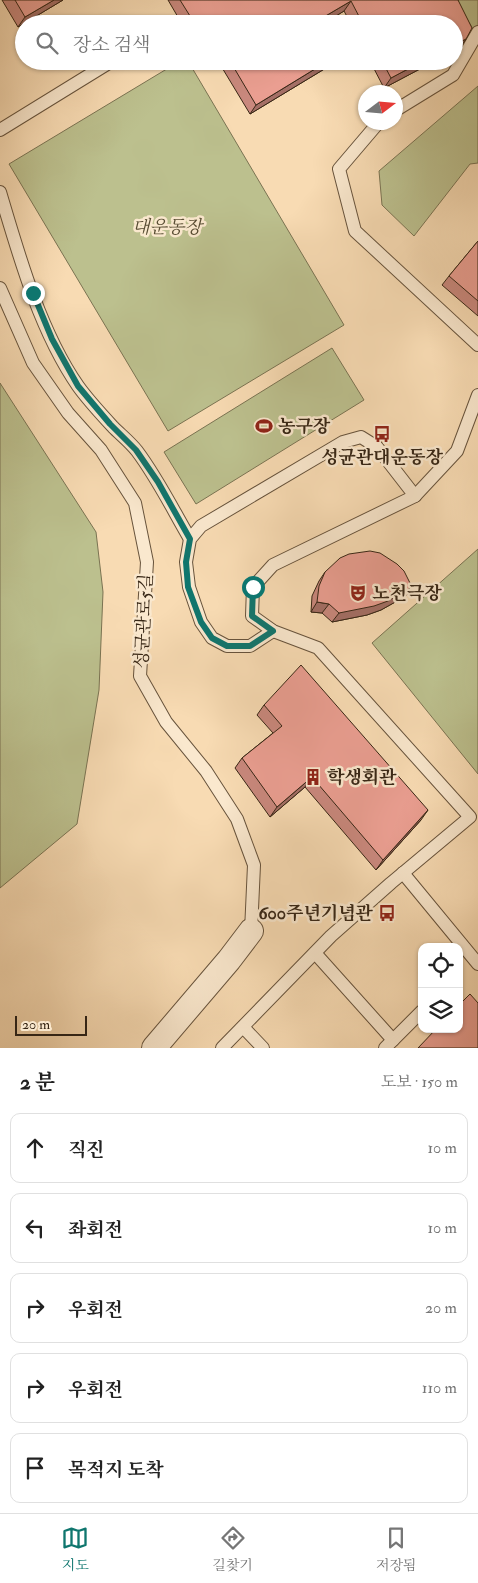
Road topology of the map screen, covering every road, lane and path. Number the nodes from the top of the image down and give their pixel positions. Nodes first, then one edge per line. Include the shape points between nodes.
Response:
1 (478, 32) edge
2 (463, 58) edge
3 (96, 70) edge
4 (456, 70) edge
5 (403, 106) edge
6 (2, 124) edge
7 (372, 130) edge
8 (0, 192) edge
9 (0, 288) edge
10 (478, 344) edge
11 (478, 395) edge
12 (415, 496) junction
13 (190, 539) junction
14 (273, 631) junction
15 (474, 814) edge
16 (403, 872) junction
17 (252, 931) joint
18 (315, 953) junction
19 (478, 964) edge
20 (418, 1015) edge
21 (243, 1027) junction
22 (390, 1044) edge
23 (154, 1048) edge
24 (222, 1048) edge
25 (263, 1048) edge

1 - 2 lane
3 - 6 lane
4 - 5 lane via 453,75
7 - 10 lane via 339,169 355,230
8 - 13 lane via 27,276 52,339 78,386 136,450
9 - 17 lane, 성균관로5길 via 33,363 68,412 101,450 135,503 147,562 140,676 166,722 206,771 237,819 254,866
11 - 12 lane via 457,451
12 - 13 lane via 377,447 361,437 343,442 201,526
12 - 14 lane via 273,564 253,587 252,616
13 - 14 lane via 186,562 188,587 201,622 212,638 227,646 250,646
14 - 15 lane via 318,648
15 - 16 lane
16 - 18 lane
16 - 19 lane
17 - 23 street, 성균관로5길
18 - 21 lane
18 - 22 lane
20 - 22 lane
21 - 24 lane
21 - 25 lane

